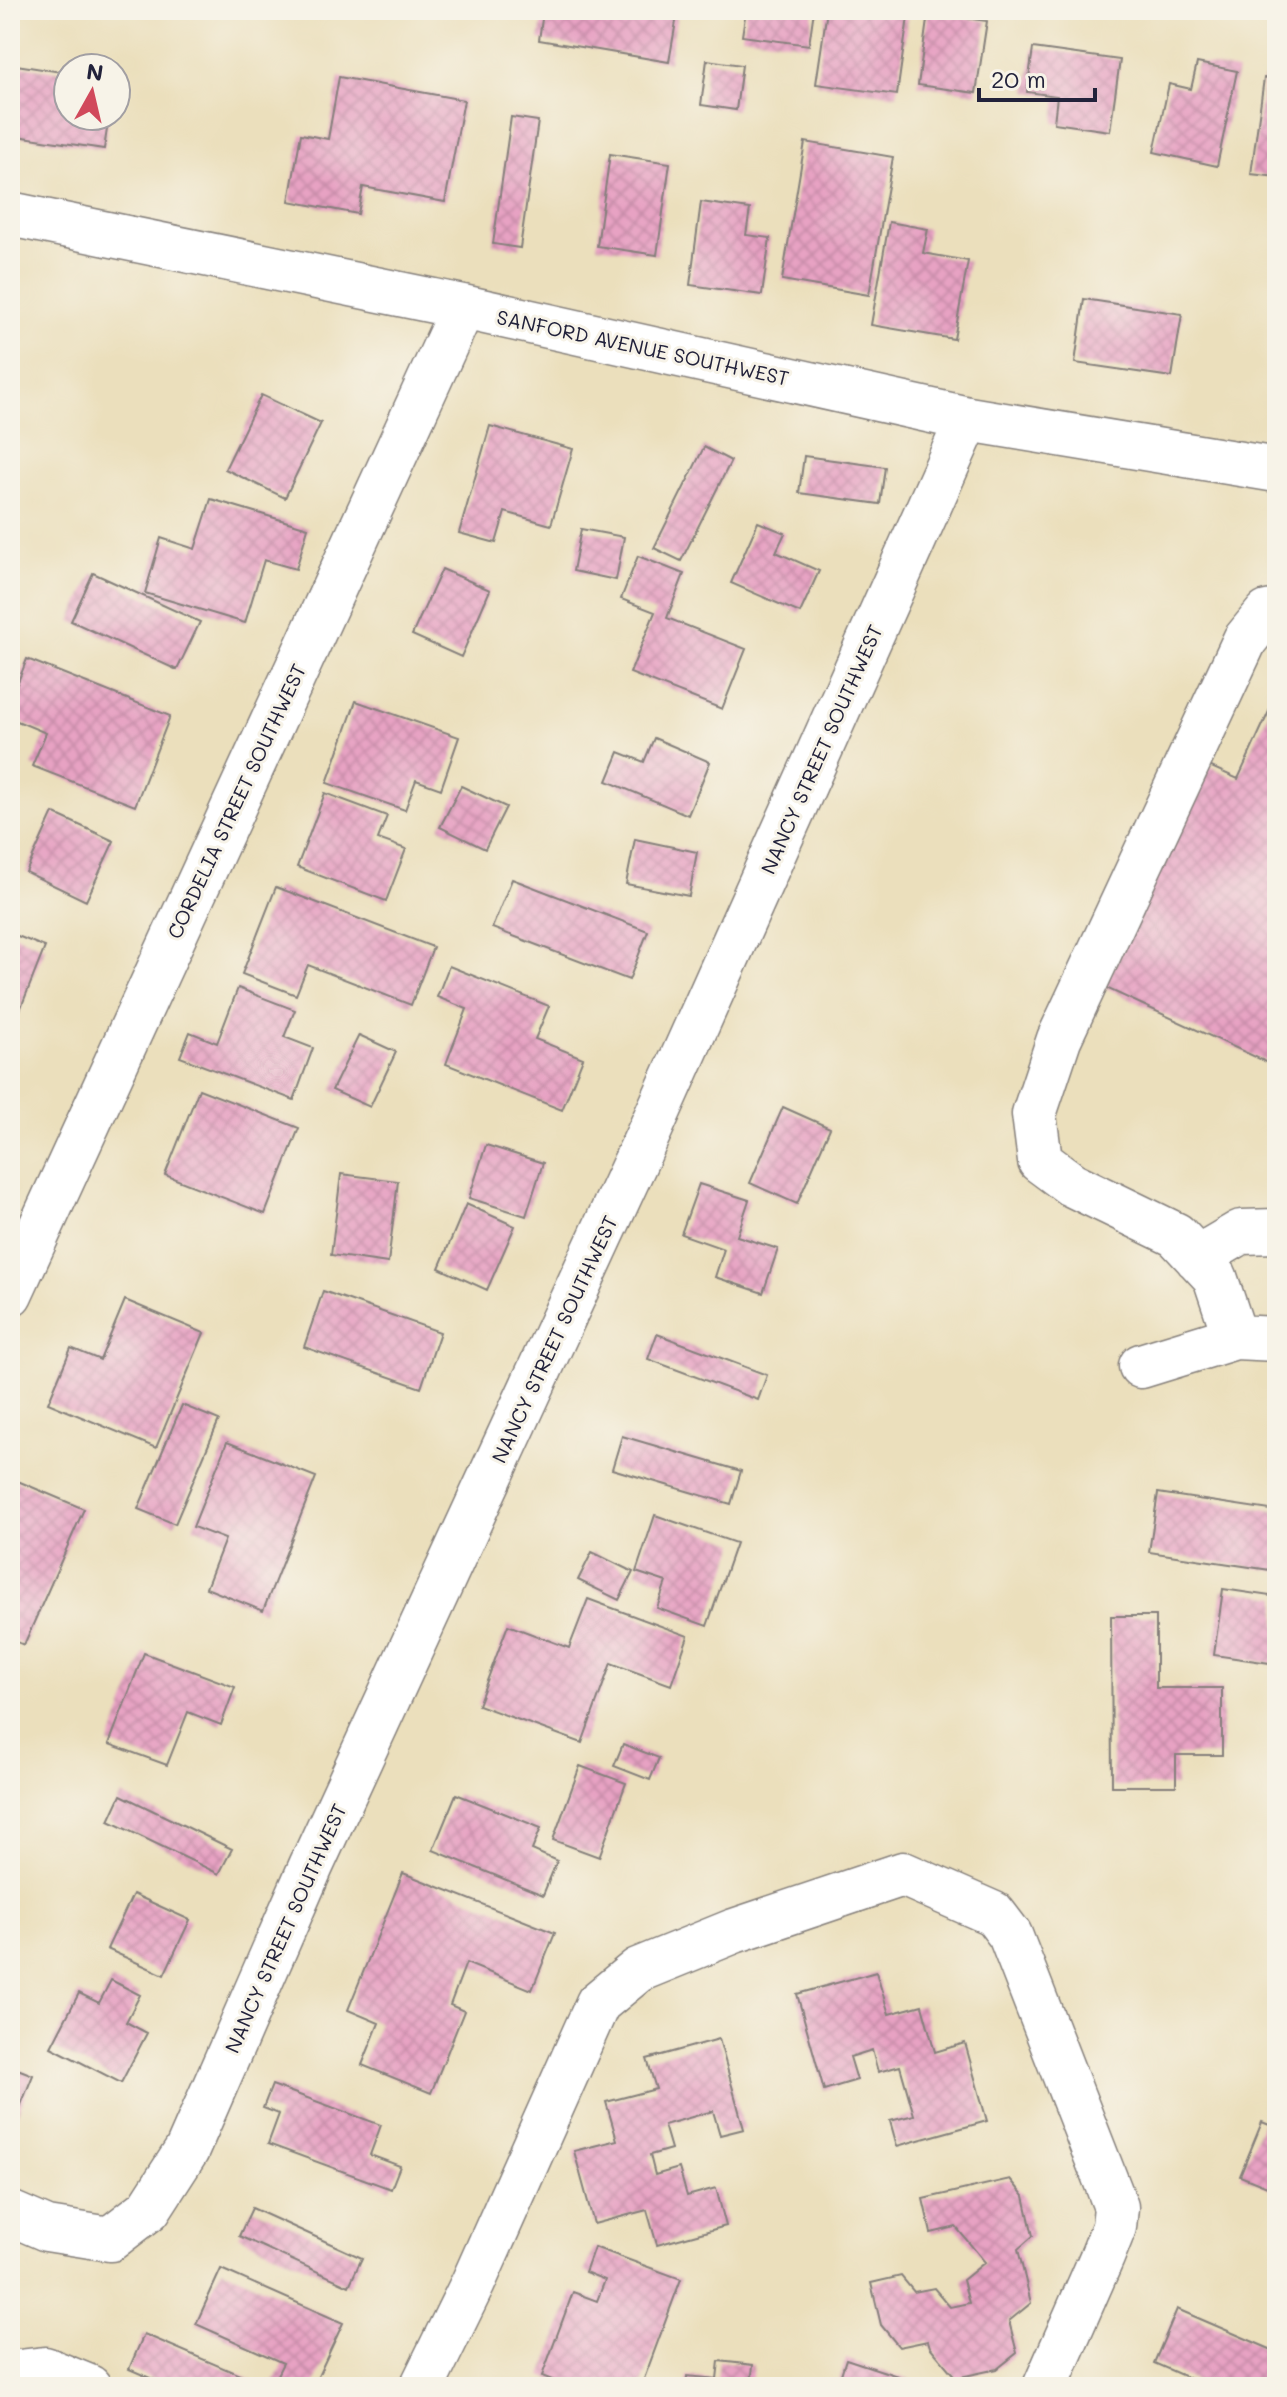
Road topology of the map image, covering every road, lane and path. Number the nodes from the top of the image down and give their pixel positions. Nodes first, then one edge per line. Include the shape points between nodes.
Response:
1 (10, 214) edge
2 (463, 307) junction
3 (968, 419) junction
4 (1277, 470) edge
5 (1277, 611) edge
6 (1277, 1231) edge
7 (1197, 1258) junction
8 (10, 1294) edge
9 (1256, 1338) edge
10 (1141, 1366) dead end
11 (10, 2213) edge
12 (10, 2373) edge
13 (89, 2387) edge
14 (422, 2387) edge
15 (1045, 2387) edge

1 - 2 street, SANFORD AVENUE SOUTHWEST
2 - 3 street, SANFORD AVENUE SOUTHWEST
2 - 8 street, CORDELIA STREET SOUTHWEST
3 - 4 street, SANFORD AVENUE SOUTHWEST
3 - 11 street, NANCY STREET SOUTHWEST via 187,2150 149,2209 110,2239 47,2229
5 - 7 street via 1267,613 1245,640 1059,1039 1034,1114 1040,1161 1071,1184 1176,1235
6 - 7 street via 1241,1232
7 - 9 street
9 - 10 street
12 - 13 street via 45,2369
14 - 15 street via 598,2003 638,1970 903,1874 994,1914 1010,1935 1116,2207 1114,2227

